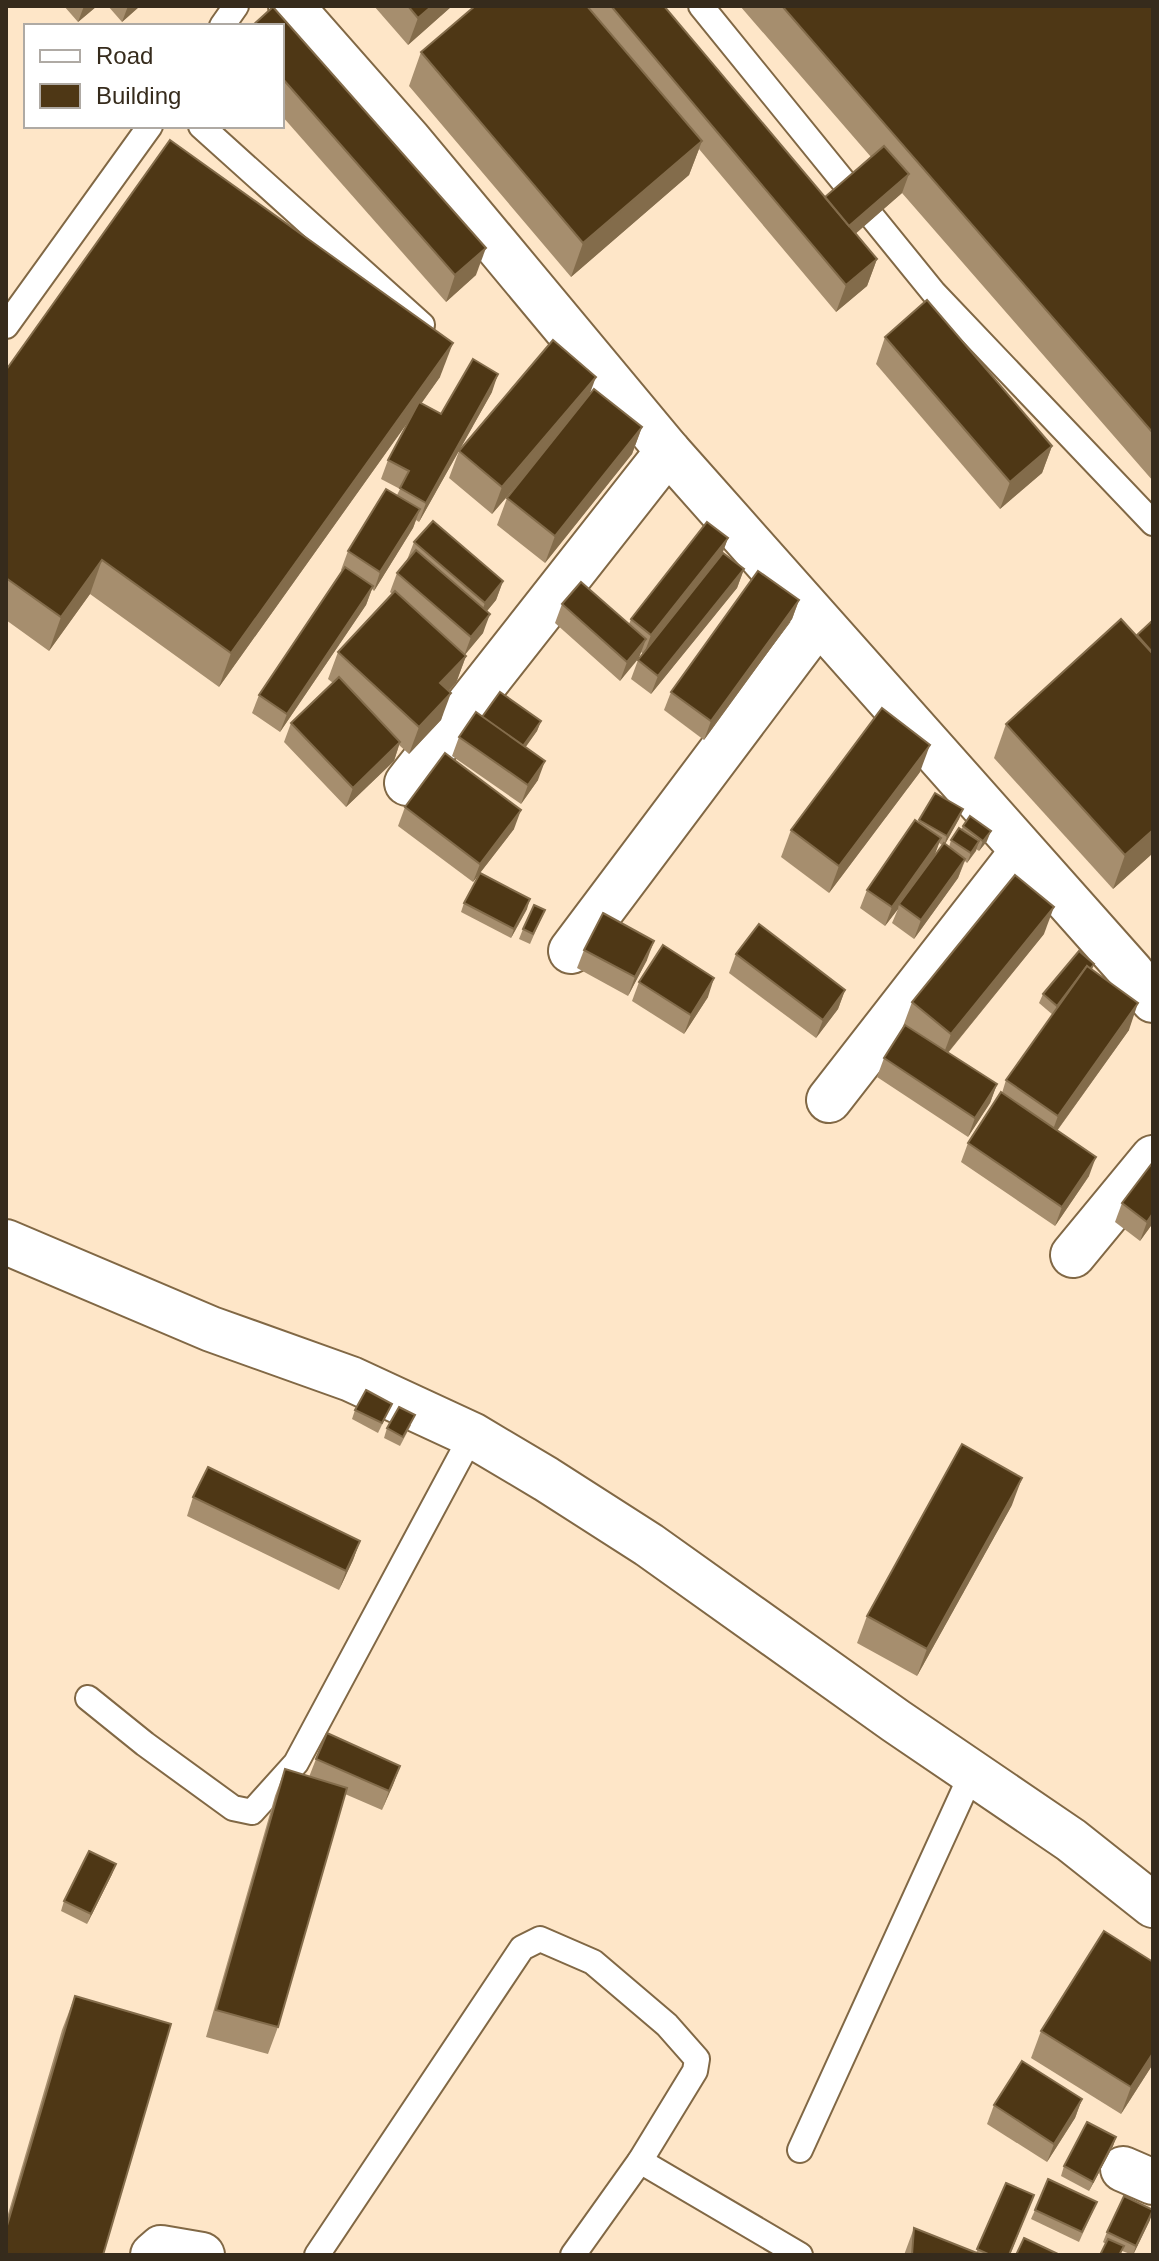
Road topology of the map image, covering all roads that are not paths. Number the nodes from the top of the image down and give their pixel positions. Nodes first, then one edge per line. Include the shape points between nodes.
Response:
1 (236, 6) edge
2 (291, 6) edge
3 (701, 6) edge
4 (223, 24) edge
5 (149, 128) edge
6 (203, 128) edge
7 (6, 326) edge
8 (437, 339) edge
9 (668, 451) junction
10 (1153, 523) edge
11 (818, 622) junction
12 (407, 783) dead end
13 (1022, 852) junction
14 (571, 951) dead end
15 (1146, 975) edge
16 (829, 1100) dead end
17 (1153, 1158) edge
18 (6, 1242) edge
19 (1073, 1255) dead end
20 (472, 1435) junction
21 (88, 1698) dead end
22 (972, 1773) junction
23 (1153, 1905) edge
24 (800, 2150) dead end
25 (640, 2161) junction
26 (153, 2255) edge
27 (202, 2255) edge
28 (317, 2255) edge
29 (573, 2255) edge
30 (800, 2255) edge

1 - 4 lane
2 - 9 street
3 - 10 lane via 934,293
5 - 7 lane
6 - 8 lane
9 - 11 street
9 - 12 street
11 - 13 street
11 - 14 street
13 - 15 street
13 - 16 street
17 - 19 street
18 - 20 street via 211,1329 351,1379
20 - 21 lane via 296,1763 252,1812 233,1808
20 - 22 street via 649,1545
22 - 23 street via 1071,1840
22 - 24 lane
25 - 28 lane via 695,2071 697,2059 667,2025 593,1962 540,1939 522,1948
25 - 29 lane
25 - 30 lane
26 - 27 street via 161,2248

